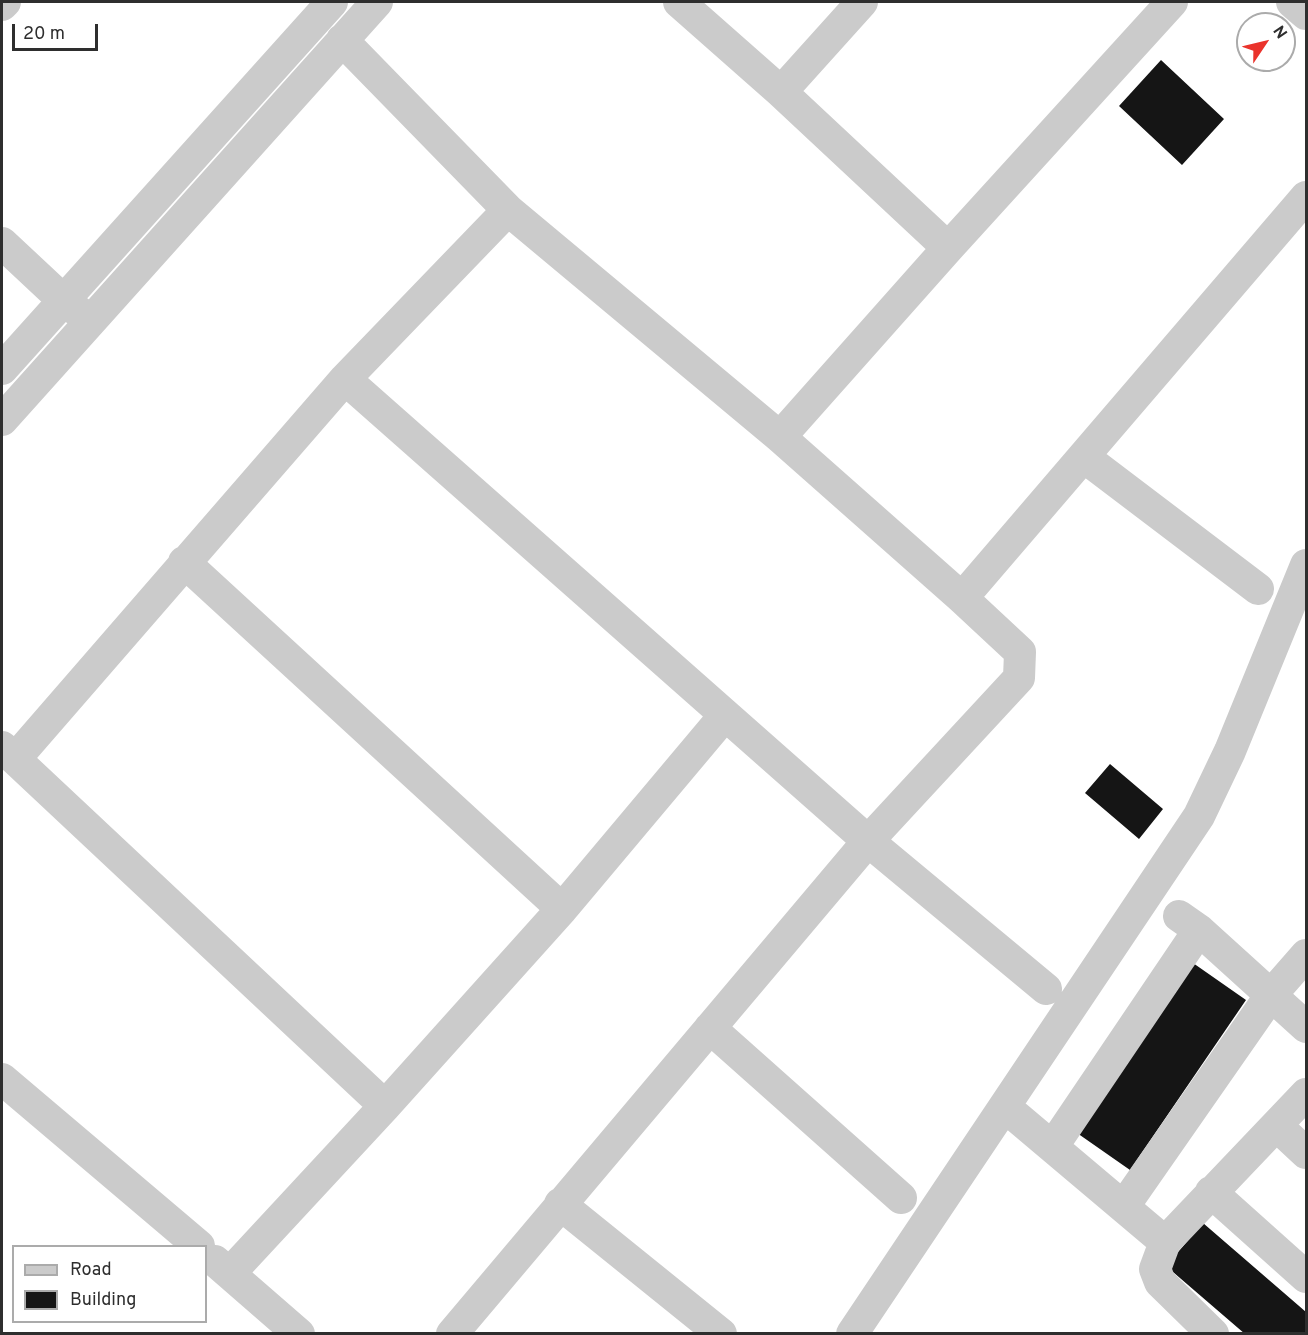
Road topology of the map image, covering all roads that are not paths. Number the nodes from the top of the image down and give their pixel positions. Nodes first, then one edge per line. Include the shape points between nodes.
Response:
1 (4, 2) edge
2 (332, 2) edge
3 (377, 2) edge
4 (679, 2) edge
5 (862, 2) edge
6 (1172, 2) edge
7 (1292, 2) edge
8 (2, 5) edge
9 (1306, 14) edge
10 (342, 40) junction
11 (781, 92) junction
12 (1306, 197) edge
13 (508, 210) junction
14 (2, 243) edge
15 (948, 248) junction
16 (63, 300) junction
17 (92, 321) junction
18 (2, 369) edge
19 (345, 379) junction
20 (2, 420) edge
21 (780, 437) junction
22 (1084, 457) junction
23 (184, 562) junction
24 (1306, 565) edge
25 (1258, 589) dead end
26 (962, 598) junction
27 (725, 715) junction
28 (8, 753) edge
29 (868, 841) junction
30 (1148, 893) junction
31 (562, 909) junction
32 (1189, 923) junction
33 (1306, 955) edge
34 (1046, 988) dead end
35 (1271, 995) junction
36 (1306, 1027) edge
37 (710, 1028) junction
38 (2, 1079) edge
39 (1306, 1094) edge
40 (385, 1106) junction
41 (1005, 1107) junction
42 (1277, 1126) junction
43 (1053, 1146) junction
44 (1306, 1154) edge
45 (1211, 1192) junction
46 (901, 1198) dead end
47 (560, 1204) junction
48 (1124, 1206) junction
49 (1165, 1242) junction
50 (198, 1245) edge
51 (207, 1253) edge
52 (230, 1274) junction
53 (1306, 1277) edge
54 (299, 1334) edge
55 (452, 1334) edge
56 (721, 1334) edge
57 (852, 1334) edge
58 (1214, 1334) edge

1 - 8 street
2 - 16 street
3 - 10 street
4 - 11 street
5 - 11 street
6 - 15 street
7 - 9 street
10 - 13 street
10 - 17 street
11 - 15 street
12 - 22 street
13 - 19 street
13 - 21 street
14 - 16 street
15 - 21 street
16 - 17 street
16 - 18 street
17 - 20 street
19 - 23 street
19 - 27 street
21 - 26 street
22 - 25 street
22 - 26 street
23 - 28 street
23 - 31 street
24 - 30 street via 1230,751 1199,816
26 - 29 street via 1020,652 1018,678
27 - 29 street
27 - 31 street
28 - 40 street
29 - 34 street
29 - 37 street
30 - 32 street via 1174,904
30 - 41 street
31 - 40 street
32 - 35 street
32 - 43 street
33 - 35 street
35 - 36 street
35 - 48 street
37 - 46 street
37 - 47 street
38 - 50 street
39 - 42 street
40 - 52 street
41 - 43 street
41 - 57 street
42 - 44 street
42 - 45 street
43 - 48 street
45 - 49 street
45 - 53 street
47 - 55 street
47 - 56 street
48 - 49 street
49 - 58 street via 1155,1269 1160,1282
51 - 52 street
52 - 54 street

